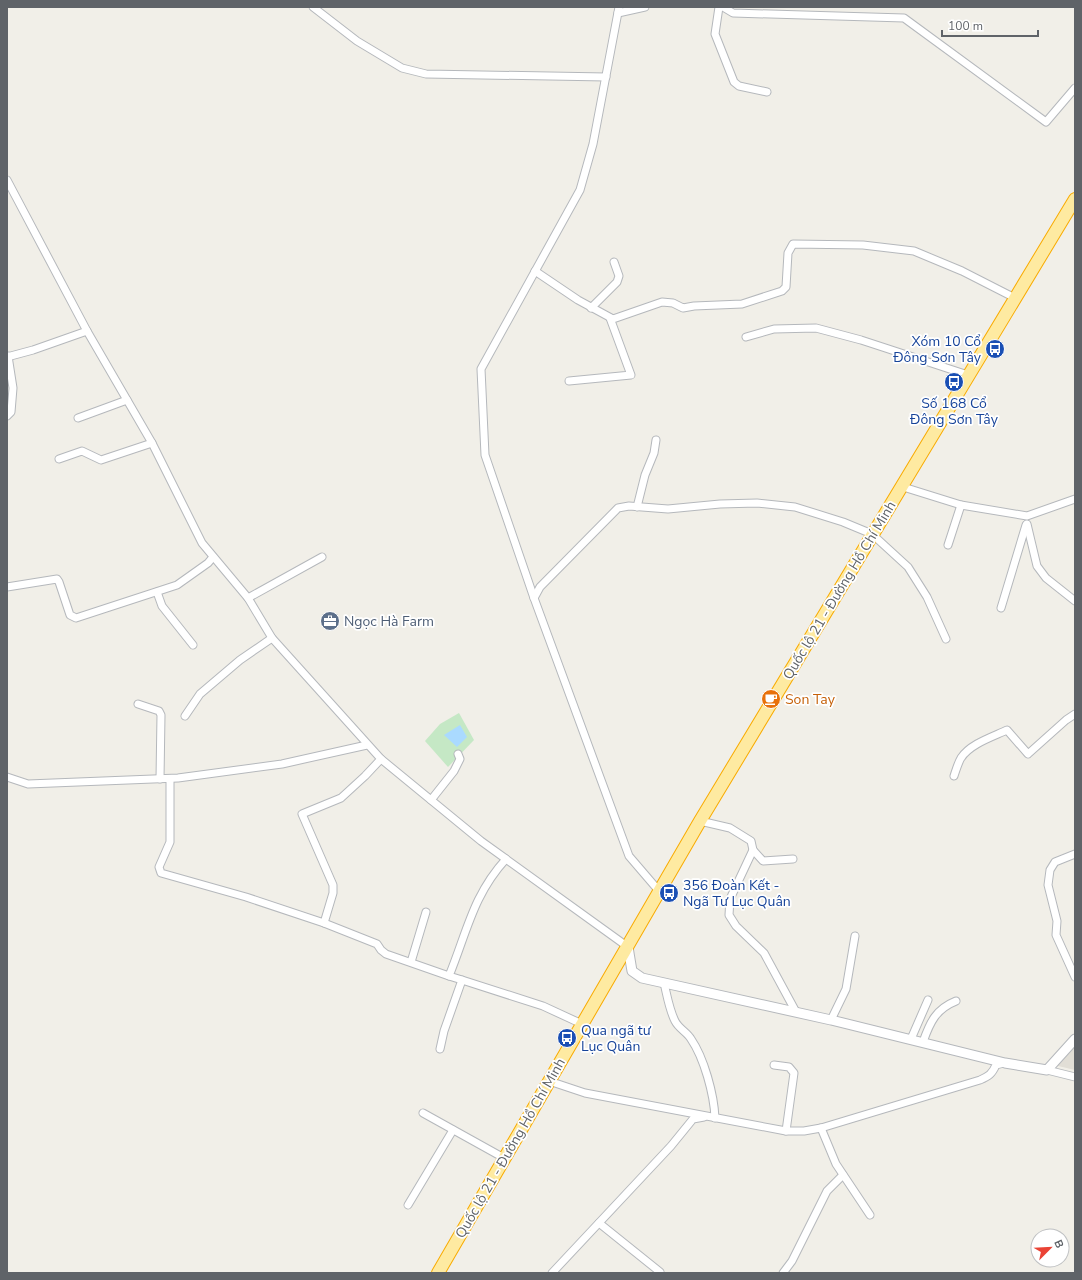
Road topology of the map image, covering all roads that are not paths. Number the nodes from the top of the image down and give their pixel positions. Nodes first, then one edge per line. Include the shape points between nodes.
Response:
1 (313, 7) edge
2 (645, 7) edge
3 (719, 7) edge
4 (723, 7) edge
5 (619, 10) edge
6 (606, 77) junction
7 (1075, 88) edge
8 (767, 92) dead end
9 (7, 180) edge
10 (1075, 199) edge
11 (614, 262) dead end
12 (535, 271) junction
13 (1015, 298) junction
14 (591, 308) junction
15 (610, 318) junction
16 (87, 331) junction
17 (746, 337) dead end
18 (7, 356) edge
19 (968, 375) junction
20 (569, 381) dead end
21 (127, 400) junction
22 (7, 416) edge
23 (78, 418) dead end
24 (656, 440) dead end
25 (152, 443) junction
26 (59, 459) dead end
27 (900, 486) junction
28 (1075, 499) edge
29 (961, 504) junction
30 (637, 507) junction
31 (1027, 520) junction
32 (872, 534) junction
33 (948, 545) dead end
34 (213, 557) junction
35 (322, 557) dead end
36 (7, 587) edge
37 (157, 592) junction
38 (248, 598) junction
39 (534, 598) junction
40 (1075, 601) edge
41 (1001, 608) dead end
42 (272, 638) junction
43 (946, 639) dead end
44 (193, 645) dead end
45 (138, 704) dead end
46 (1075, 714) edge
47 (185, 716) dead end
48 (367, 744) junction
49 (458, 754) dead end
50 (381, 759) junction
51 (954, 776) dead end
52 (7, 777) edge
53 (170, 778) junction
54 (160, 779) junction
55 (431, 800) junction
56 (700, 820) junction
57 (753, 850) junction
58 (1075, 854) edge
59 (506, 859) junction
60 (793, 859) dead end
61 (659, 891) junction
62 (426, 912) dead end
63 (324, 923) junction
64 (855, 936) dead end
65 (628, 947) junction
66 (411, 962) junction
67 (449, 976) junction
68 (1075, 976) edge
69 (462, 980) junction
70 (664, 983) junction
71 (928, 1000) dead end
72 (956, 1000) dead end
73 (796, 1012) junction
74 (831, 1020) junction
75 (582, 1024) junction
76 (911, 1039) junction
77 (1075, 1039) edge
78 (923, 1042) junction
79 (440, 1049) dead end
80 (1005, 1062) junction
81 (774, 1065) dead end
82 (1047, 1070) junction
83 (1075, 1077) edge
84 (549, 1081) junction
85 (423, 1113) dead end
86 (706, 1116) junction
87 (715, 1118) junction
88 (821, 1128) junction
89 (454, 1130) junction
90 (786, 1131) junction
91 (504, 1158) junction
92 (844, 1175) junction
93 (408, 1205) dead end
94 (870, 1215) dead end
95 (599, 1223) junction
96 (660, 1272) edge
97 (438, 1273) edge
98 (552, 1273) edge
99 (783, 1273) edge

1 - 6 street via 357,41 402,68 426,74
2 - 5 street
3 - 8 street via 714,34 734,82 739,86
4 - 7 street via 733,13 904,18 1046,122
5 - 6 street
6 - 12 street via 593,144 580,190
9 - 16 street
10 - 13 highway, Quốc lộ 21 - Đường Hồ Chí Minh
11 - 14 street via 619,276 617,282
12 - 14 street
12 - 39 street via 481,370 485,454
13 - 15 street via 914,250 796,243 791,245 789,250 787,285 782,290 742,304 683,308 673,303 662,302
13 - 19 highway, Quốc lộ 21 - Đường Hồ Chí Minh
14 - 15 street
15 - 20 street via 631,375
16 - 18 street via 33,350
16 - 21 street
17 - 19 street via 774,329 816,328
18 - 22 street via 13,388 11,412
19 - 27 highway, Quốc lộ 21 - Đường Hồ Chí Minh
21 - 23 street
21 - 25 street
24 - 30 street
25 - 26 street via 102,460 82,452
25 - 34 street via 202,543
27 - 29 street
27 - 32 highway, Quốc lộ 21 - Đường Hồ Chí Minh
28 - 31 street
29 - 31 street
29 - 33 street
30 - 32 street via 668,509 757,503 789,506 813,511
30 - 39 street via 618,508 540,587
31 - 40 street via 1037,566 1046,578
31 - 41 street
32 - 43 street via 896,554 918,580
32 - 56 highway, Quốc lộ 21 - Đường Hồ Chí Minh
34 - 37 street via 177,586
34 - 38 street
35 - 38 street
36 - 37 street via 57,579 70,615 74,618
37 - 44 street via 162,606
38 - 42 street
39 - 61 street via 628,856
42 - 47 street via 240,660 200,694
42 - 48 street
45 - 54 street via 159,711 161,715
46 - 51 street via 1028,754 1007,730 976,745 960,759
48 - 50 street
48 - 53 street via 282,764
49 - 55 street via 460,758 454,771
50 - 55 street
50 - 63 street via 341,798 302,814 333,885
52 - 54 street via 28,784
53 - 54 street
53 - 63 street via 170,842 159,867 161,873
55 - 59 street
56 - 57 street via 738,832 751,841
56 - 61 highway, Quốc lộ 21 - Đường Hồ Chí Minh
57 - 60 street via 763,860
57 - 73 street via 730,899 729,915 736,926 764,953
58 - 68 street via 1055,862 1050,870 1048,885 1057,921 1056,935
59 - 65 street
59 - 67 street via 492,874 481,893
61 - 65 highway, Quốc lộ 21 - Đường Hồ Chí Minh
62 - 66 street
63 - 66 street via 377,944 386,954
64 - 74 street via 846,989
65 - 70 street via 632,971 642,978
65 - 75 highway, Quốc lộ 21 - Đường Hồ Chí Minh
66 - 67 street
67 - 69 street
69 - 75 street via 543,1006
69 - 79 street
70 - 73 street
70 - 87 street via 674,1018 679,1028 692,1040 706,1072
71 - 76 street
72 - 78 street via 936,1014
73 - 74 street
74 - 76 street
75 - 84 highway, Quốc lộ 21 - Đường Hồ Chí Minh
76 - 78 street
77 - 82 street
78 - 80 street
80 - 82 street
80 - 88 street via 996,1065 989,1077
81 - 90 street via 789,1067 794,1073
82 - 83 street
84 - 86 street via 585,1093
84 - 91 highway, Quốc lộ 21 - Đường Hồ Chí Minh
85 - 89 street
86 - 87 street
86 - 95 street via 693,1120
87 - 90 street
88 - 90 street
88 - 92 street via 836,1164
89 - 91 street
89 - 93 street
91 - 97 highway, Quốc lộ 21 - Đường Hồ Chí Minh
92 - 94 street
92 - 99 street via 828,1191 792,1261
95 - 96 street
95 - 98 street

